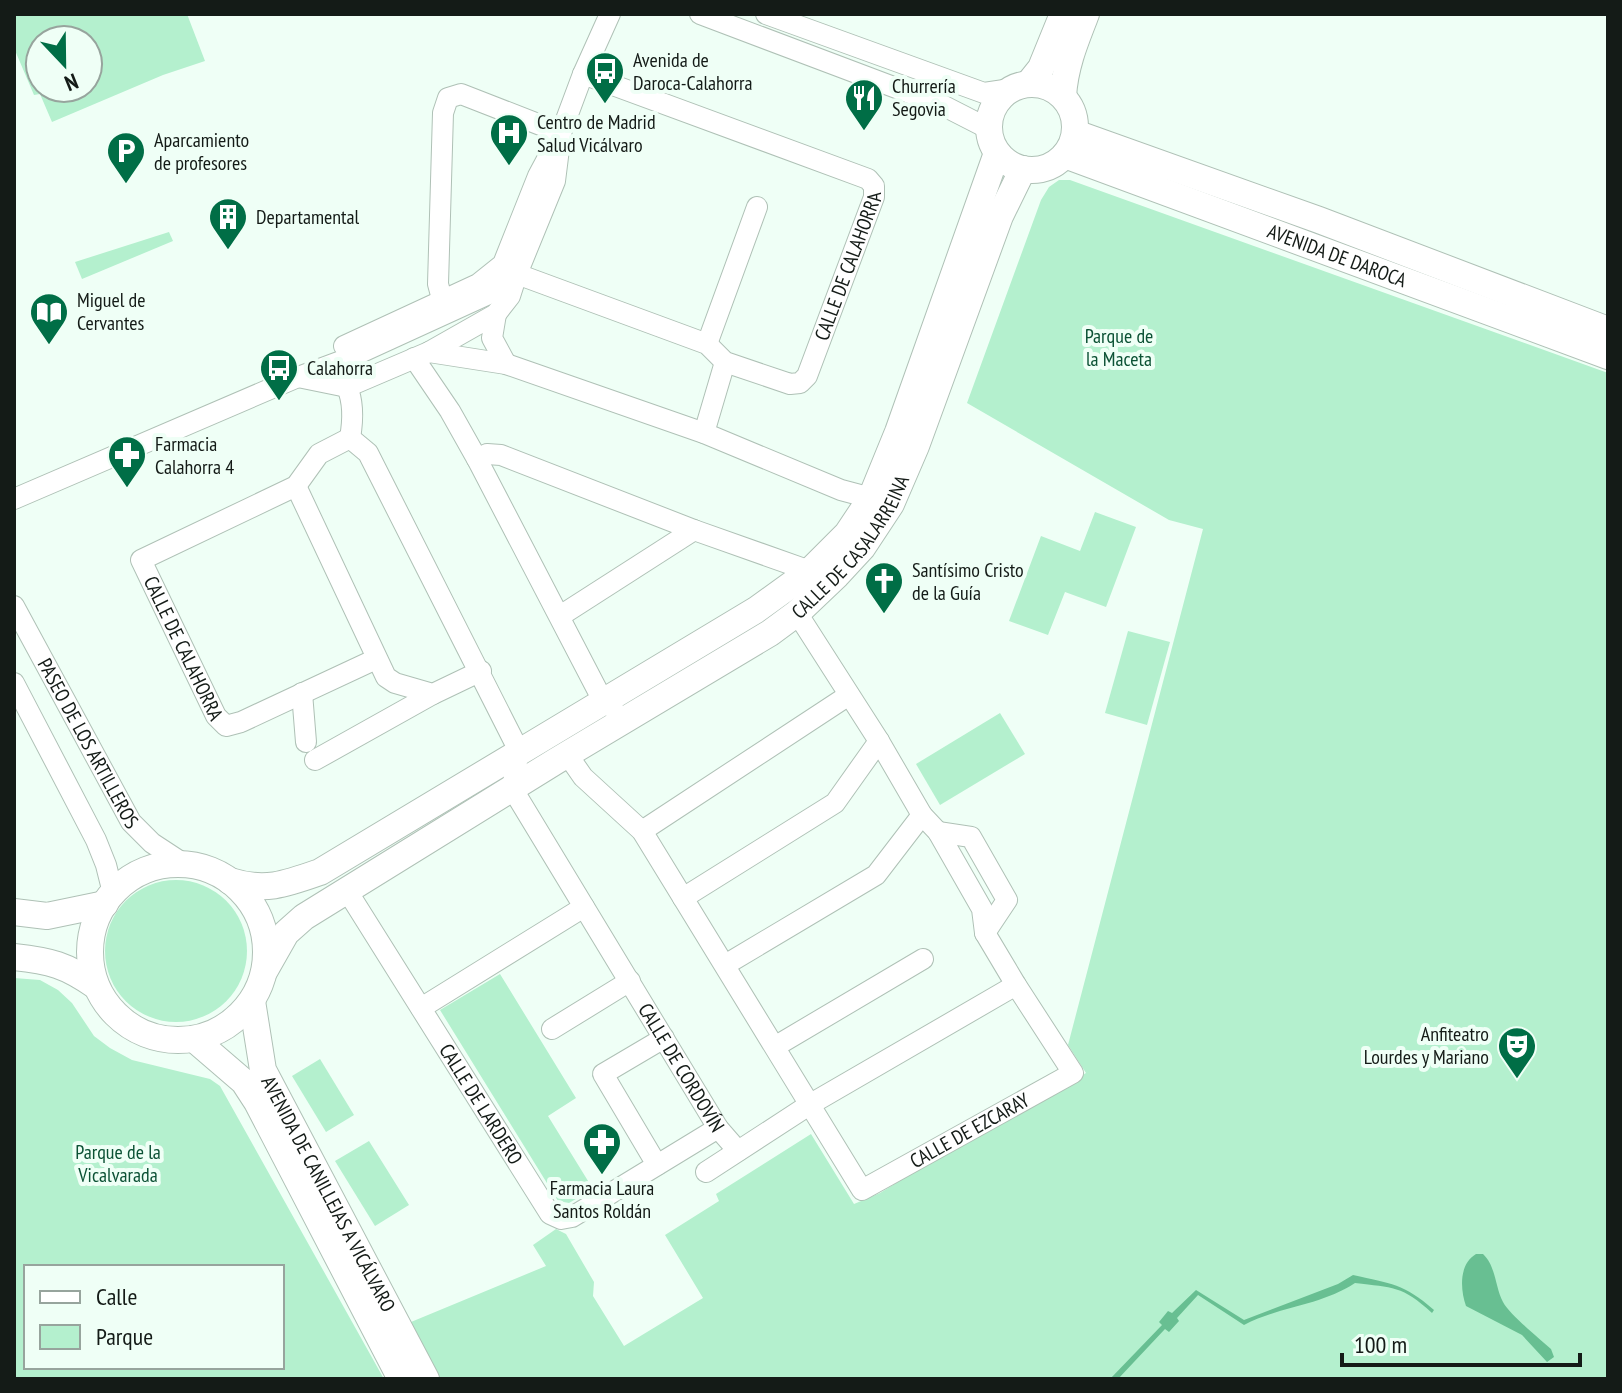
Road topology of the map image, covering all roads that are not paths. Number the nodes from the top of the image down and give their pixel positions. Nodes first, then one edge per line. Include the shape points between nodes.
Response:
1 (610, 14) edge
2 (700, 14) edge
3 (766, 14) edge
4 (1063, 14) edge
5 (1086, 14) edge
6 (583, 74) junction
7 (1020, 86) junction
8 (1063, 96) junction
9 (561, 133) junction
10 (993, 141) junction
11 (1070, 144) junction
12 (1023, 169) junction
13 (757, 207) dead end
14 (517, 274) junction
15 (442, 299) junction
16 (496, 314) junction
17 (1608, 330) edge
18 (707, 344) junction
19 (422, 355) junction
20 (1608, 356) edge
21 (725, 362) junction
22 (506, 364) junction
23 (298, 377) junction
24 (347, 387) junction
25 (704, 433) junction
26 (350, 438) junction
27 (477, 459) junction
28 (296, 486) junction
29 (14, 499) edge
30 (881, 501) junction
31 (694, 530) junction
32 (810, 571) junction
33 (790, 603) junction
34 (14, 606) edge
35 (560, 616) junction
36 (376, 659) junction
37 (481, 671) junction
38 (14, 683) edge
39 (302, 693) junction
40 (433, 694) junction
41 (849, 695) junction
42 (603, 701) junction
43 (629, 718) junction
44 (879, 741) junction
45 (519, 751) junction
46 (567, 754) junction
47 (512, 788) junction
48 (922, 815) junction
49 (642, 831) junction
50 (184, 864) junction
51 (230, 881) junction
52 (346, 889) junction
53 (109, 898) junction
54 (683, 898) junction
55 (584, 907) junction
56 (14, 912) edge
57 (14, 957) edge
58 (923, 959) dead end
59 (725, 965) junction
60 (265, 970) junction
61 (630, 981) junction
62 (1016, 985) junction
63 (96, 986) junction
64 (252, 1001) junction
65 (421, 1008) junction
66 (552, 1029) dead end
67 (664, 1038) junction
68 (194, 1039) junction
69 (776, 1046) junction
70 (809, 1105) junction
71 (718, 1128) junction
72 (738, 1151) junction
73 (657, 1165) junction
74 (706, 1172) dead end
75 (401, 1379) edge
76 (426, 1379) edge

1 - 6 street
2 - 10 street via 944,106
3 - 7 street via 984,93
4 - 7 main road via 1041,68
5 - 8 main road via 1067,66
6 - 9 street
6 - 21 street, CALLE DE CALAHORRA via 868,179 874,186 807,376 790,384
7 - 8 main road via 1053,88
7 - 10 main road via 994,106
8 - 11 main road via 1071,107
9 - 14 street via 555,181
9 - 15 street via 503,264 478,284
9 - 15 street via 461,94 448,98 443,113 438,284
10 - 12 main road via 1004,160
10 - 30 main road, CALLE DE CASALARREINA via 898,432
11 - 12 main road via 1046,168
11 - 17 main road, AVENIDA DE DAROCA via 1333,225
11 - 20 main road, AVENIDA DE DAROCA
12 - 30 main road, CALLE DE CASALARREINA via 1000,216 916,446
13 - 18 street
14 - 16 street via 510,296
14 - 18 street, CALLE DE CALAHORRA
14 - 23 street via 481,300
15 - 23 street via 320,358
16 - 19 street
16 - 22 street via 492,338
18 - 21 street, CALLE DE CALAHORRA
19 - 22 street
19 - 24 street
19 - 27 street
21 - 25 street
22 - 25 street
23 - 24 street
23 - 29 street
24 - 26 street via 352,400
25 - 30 street via 841,490
26 - 28 street, CALLE DE CALAHORRA via 319,454
26 - 37 street via 368,453
27 - 31 street via 501,455
27 - 35 street
28 - 36 street
28 - 39 street, CALLE DE CALAHORRA via 141,560 216,716 226,726
30 - 32 main road, CALLE DE CASALARREINA
30 - 33 main road, CALLE DE CASALARREINA via 862,548
31 - 32 street
31 - 35 street
32 - 33 main road, CALLE DE CASALARREINA
33 - 41 street, CALLE DE EZCARAY
33 - 42 main road, CALLE DE CASALARREINA
33 - 43 main road, CALLE DE CASALARREINA via 770,633
34 - 50 street, PASEO DE LOS ARTILLEROS via 131,822
35 - 42 street
36 - 39 street, CALLE DE CALAHORRA
36 - 40 street via 395,683
37 - 40 street
37 - 45 street
38 - 53 street, PASEO DE LOS ARTILLEROS via 96,840 106,865
39 - 40 street via 311,751
41 - 44 street, CALLE DE EZCARAY
41 - 49 street
42 - 43 street
42 - 45 main road, CALLE DE CASALARREINA
43 - 46 main road, CALLE DE CASALARREINA
44 - 48 street, CALLE DE EZCARAY
44 - 54 street via 835,803
45 - 47 street
45 - 51 main road, CALLE DE CASALARREINA via 320,872 285,885 253,888
46 - 47 main road, CALLE DE CASALARREINA
46 - 49 street, CALLE DE EZCARAY via 583,777
47 - 52 main road, CALLE DE CASALARREINA
47 - 55 street, CALLE DE CORDOVÍN
48 - 59 street via 876,875
48 - 62 street, CALLE DE EZCARAY via 938,832 982,909 985,933
49 - 54 street, CALLE DE EZCARAY
50 - 51 main road
50 - 53 main road via 158,866 133,876
51 - 60 main road via 260,920
52 - 60 main road, CALLE DE CASALARREINA via 286,933
52 - 65 street, CALLE DE LARDERO
53 - 56 main road via 47,916
53 - 63 main road via 90,944
54 - 59 street, CALLE DE EZCARAY
55 - 61 street, CALLE DE CORDOVÍN
55 - 65 street
57 - 63 main road via 71,968
58 - 69 street
59 - 69 street, CALLE DE EZCARAY
60 - 64 main road
61 - 66 street, CALLE DE CORDOVÍN
61 - 67 street, CALLE DE CORDOVÍN
62 - 70 street
62 - 70 street, CALLE DE EZCARAY via 1073,1073 862,1190
63 - 68 main road via 109,1007 147,1035
64 - 68 main road via 236,1019
64 - 76 main road, AVENIDA DE CANILLEJAS A VICÁLVARO via 263,1070
65 - 73 street, CALLE DE LARDERO via 550,1214 572,1217
67 - 71 street, CALLE DE CORDOVÍN
67 - 73 street via 603,1074
68 - 75 main road, AVENIDA DE CANILLEJAS A VICÁLVARO via 244,1082 257,1102
69 - 70 street, CALLE DE EZCARAY
70 - 72 street, CALLE DE CORDOVÍN
71 - 72 street, CALLE DE CORDOVÍN
71 - 73 street, CALLE DE LARDERO
72 - 74 street, CALLE DE CORDOVÍN

